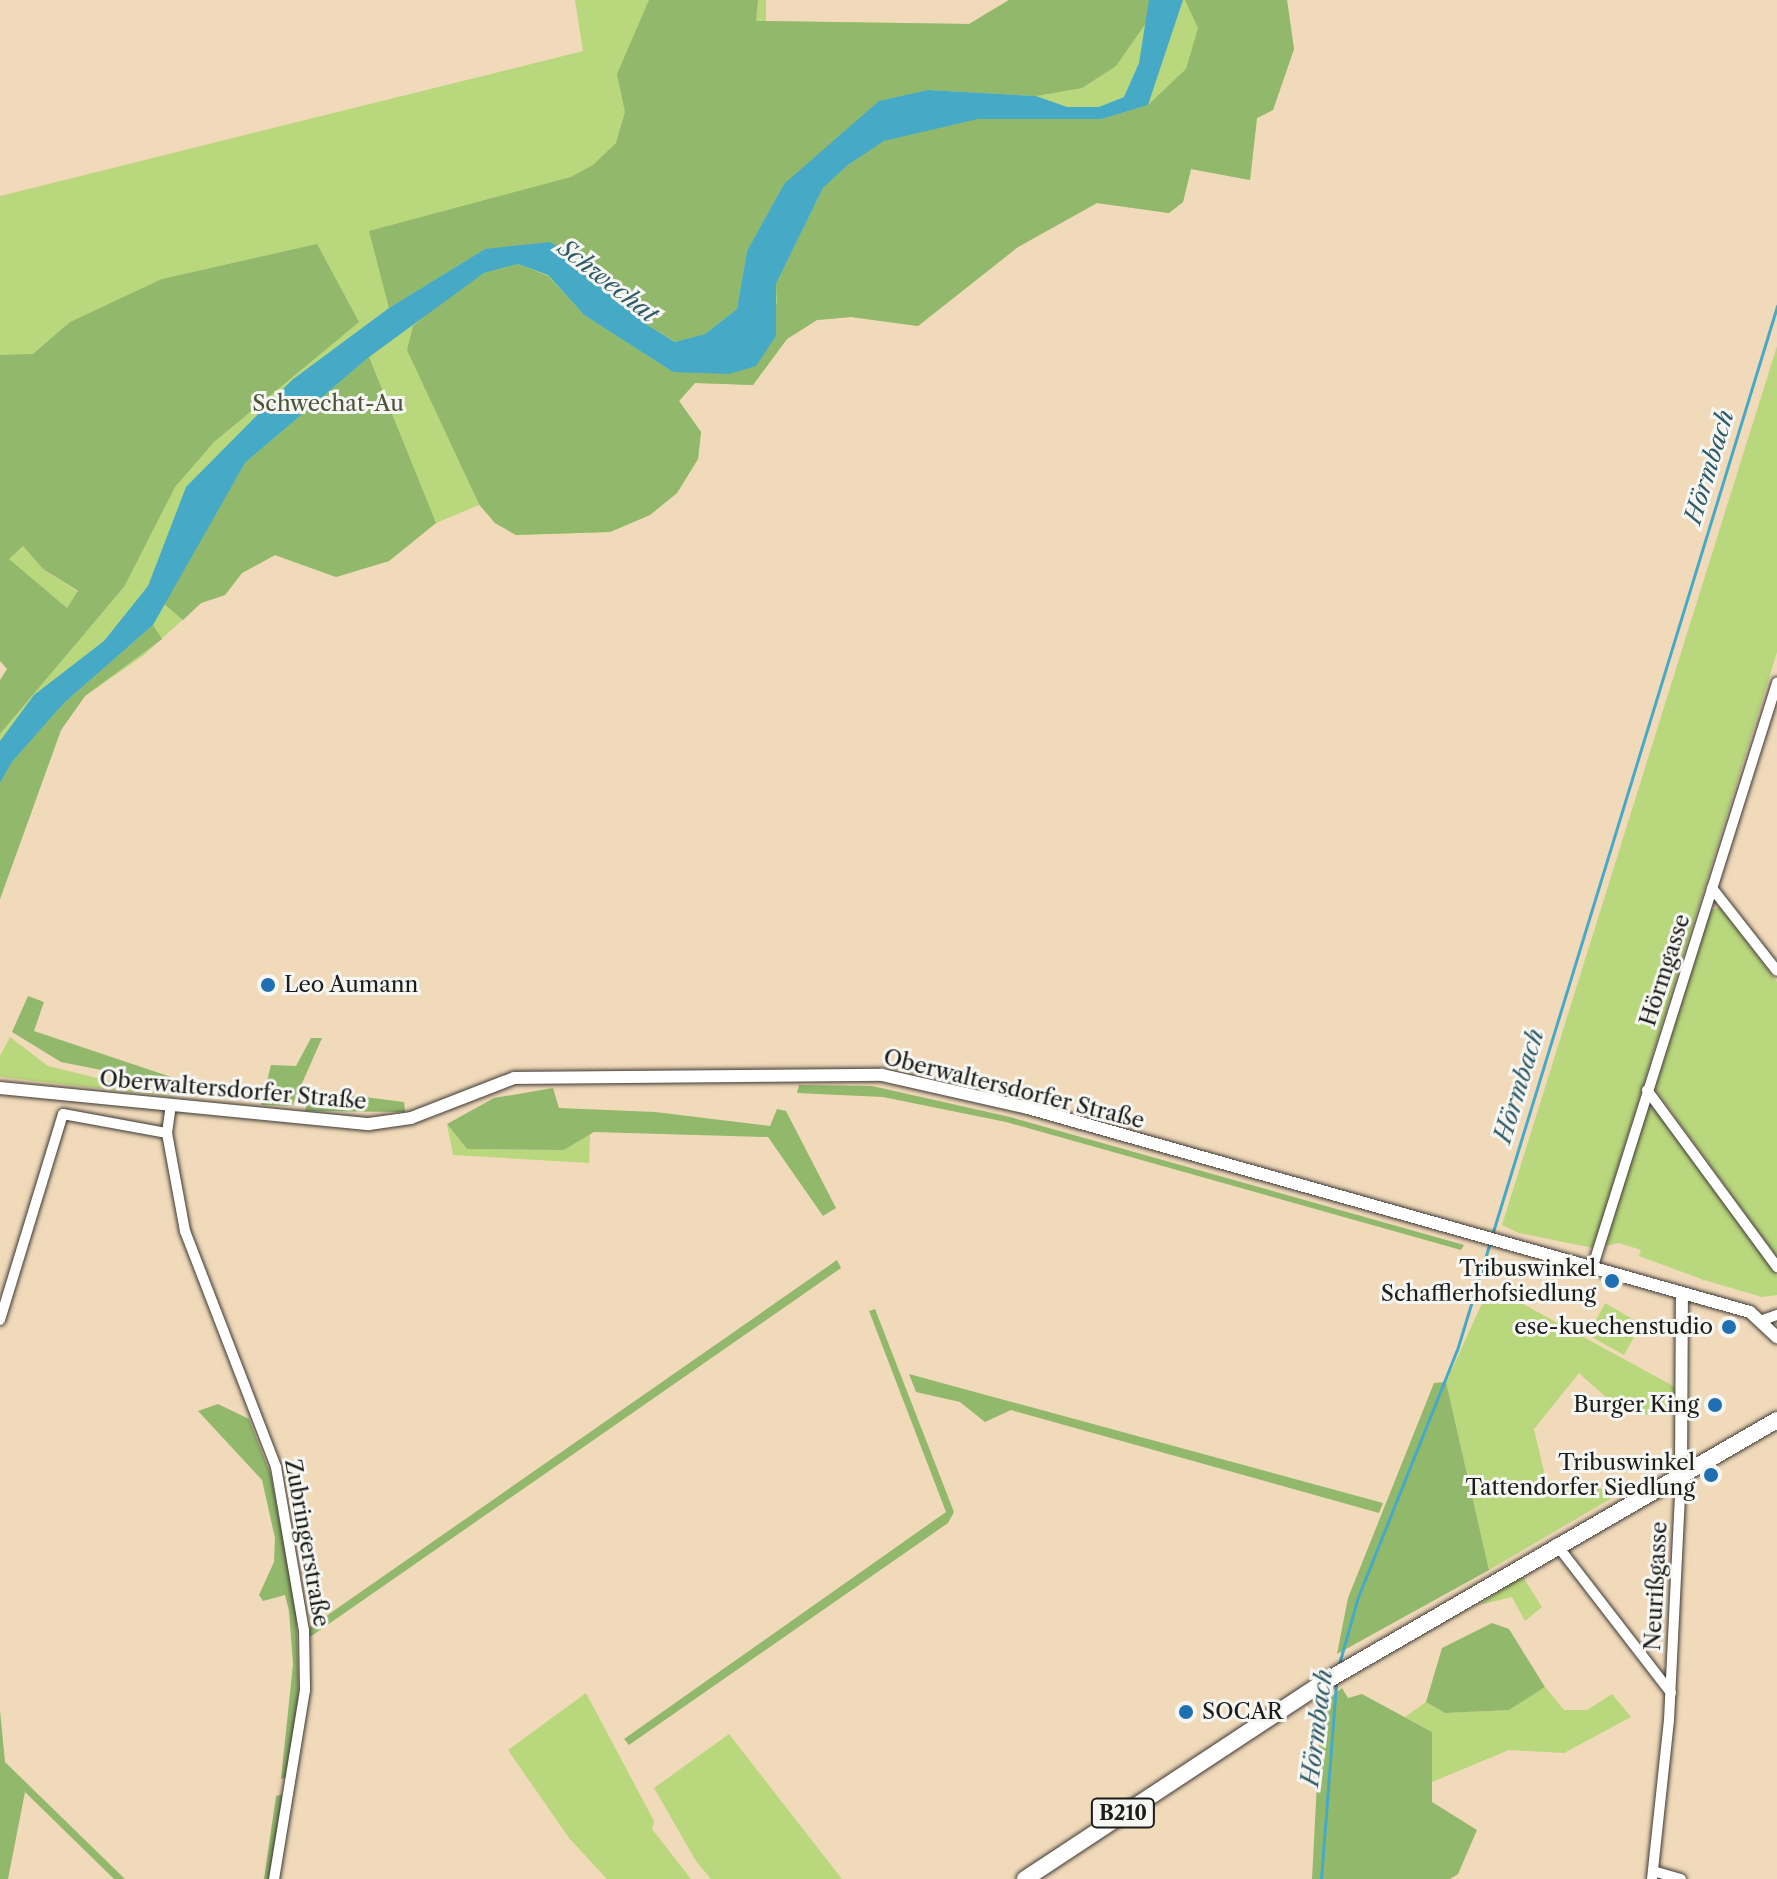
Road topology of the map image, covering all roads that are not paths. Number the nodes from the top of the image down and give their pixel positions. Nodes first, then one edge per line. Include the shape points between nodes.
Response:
1 (1777, 685) edge
2 (1712, 888) junction
3 (1777, 971) edge
4 (1, 1088) edge
5 (1647, 1090) junction
6 (171, 1105) junction
7 (167, 1133) junction
8 (1777, 1267) edge
9 (1592, 1269) junction
10 (1682, 1294) junction
11 (1777, 1315) edge
12 (0, 1320) edge
13 (1763, 1320) junction
14 (1777, 1337) edge
15 (1777, 1420) edge
16 (1681, 1472) junction
17 (1556, 1544) junction
18 (1671, 1693) junction
19 (1652, 1875) edge
20 (274, 1879) edge
21 (1025, 1879) edge
22 (1681, 1879) edge

1 - 2 street, Hörmgasse
2 - 3 street
2 - 5 street, Hörmgasse
4 - 6 street, Oberwaltersdorfer Straße
5 - 8 street
5 - 9 street, Hörmgasse
6 - 7 street, Zubringerstraße
6 - 9 street, Oberwaltersdorfer Straße via 369,1124 411,1118 514,1078 882,1075 1028,1108
7 - 12 street via 63,1114
7 - 20 street, Zubringerstraße via 185,1231 276,1467 304,1630 305,1690
9 - 10 street, Oberwaltersdorfer Straße
10 - 13 street, Oberwaltersdorfer Straße
10 - 16 street, Neurißgasse
11 - 13 street
13 - 14 street
15 - 16 main road, B210
16 - 17 main road, B210
16 - 18 street, Neurißgasse
17 - 18 street
17 - 21 main road, B210 via 1319,1685
18 - 19 street, Neurißgasse
19 - 22 street

